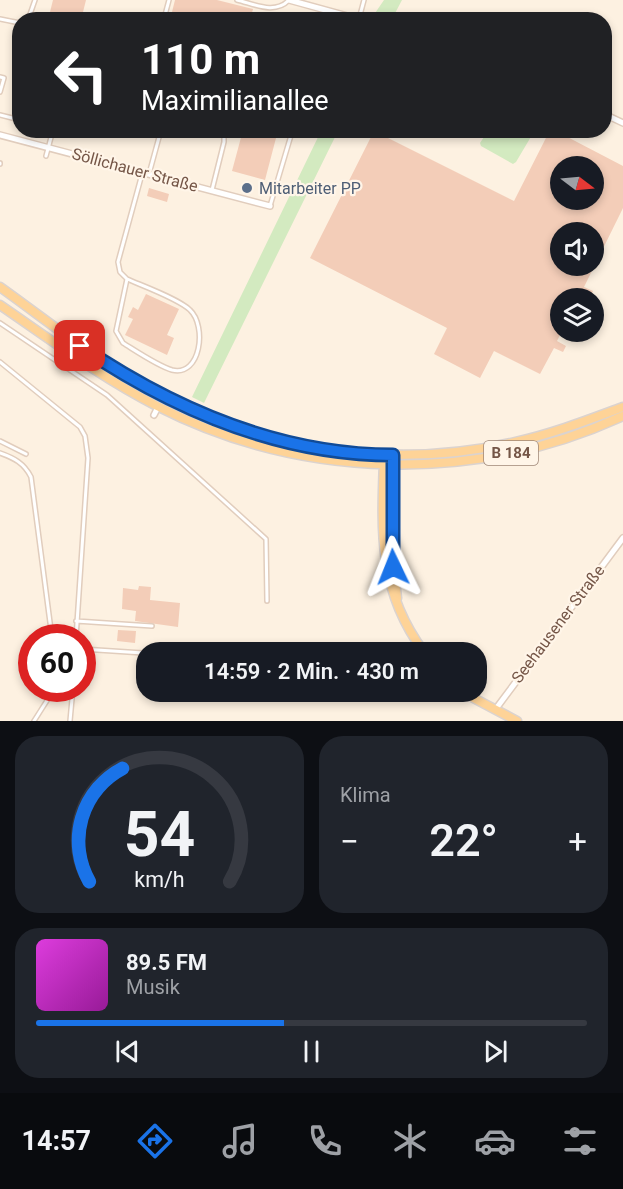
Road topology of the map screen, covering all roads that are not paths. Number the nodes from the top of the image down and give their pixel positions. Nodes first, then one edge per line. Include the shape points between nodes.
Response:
1 (237, 0) edge
2 (289, 0) edge
3 (307, 2) edge
4 (338, 12) edge
5 (0, 77) edge
6 (0, 92) edge
7 (0, 135) edge
8 (51, 138) edge
9 (159, 138) edge
10 (223, 138) edge
11 (290, 138) edge
12 (48, 147) junction
13 (46, 156) dead end
14 (142, 172) junction
15 (149, 174) junction
16 (212, 190) junction
17 (270, 206) joint
18 (127, 279) junction
19 (0, 287) edge
20 (0, 305) edge
21 (0, 323) edge
22 (0, 362) edge
23 (158, 407) junction
24 (623, 407) edge
25 (153, 415) dead end
26 (623, 416) edge
27 (0, 441) edge
28 (0, 453) edge
29 (26, 454) dead end
30 (389, 455) junction
31 (388, 465) junction
32 (623, 538) edge
33 (267, 601) dead end
34 (76, 621) junction
35 (50, 624) edge
36 (76, 624) edge
37 (152, 626) dead end
38 (418, 642) edge
39 (96, 650) edge
40 (136, 653) edge
41 (46, 702) edge
42 (72, 702) edge
43 (480, 702) edge
44 (494, 710) junction
45 (34, 721) edge
46 (70, 721) edge
47 (517, 721) edge

1 - 2 lane via 273,9
2 - 3 street
3 - 4 street
5 - 6 lane via 4,78
7 - 12 street, Söllichauer Straße
8 - 12 lane
9 - 15 lane
10 - 16 lane
11 - 17 lane
12 - 13 lane
12 - 14 street, Söllichauer Straße
14 - 15 street, Söllichauer Straße
14 - 18 lane via 118,262
15 - 16 street, Söllichauer Straße
16 - 17 street, Söllichauer Straße
18 - 18 lane via 188,308 196,316 201,340 192,363 183,370 172,370 118,338 116,331
19 - 30 main road via 105,363 196,412 291,443
20 - 23 main road
21 - 33 lane via 107,395 266,539
22 - 34 lane via 72,419 85,436 88,458
23 - 25 street
23 - 31 main road via 226,436 275,450 323,460
24 - 30 main road, B 184 via 513,443 447,453
26 - 31 main road, B 184 via 512,453
27 - 29 lane
28 - 35 lane via 18,461 31,477
30 - 31 main road
31 - 38 main road via 398,604
32 - 44 street, Seehausener Straße
34 - 36 lane
34 - 37 lane
39 - 40 lane
41 - 45 lane
42 - 46 lane
43 - 44 main road
44 - 47 main road

